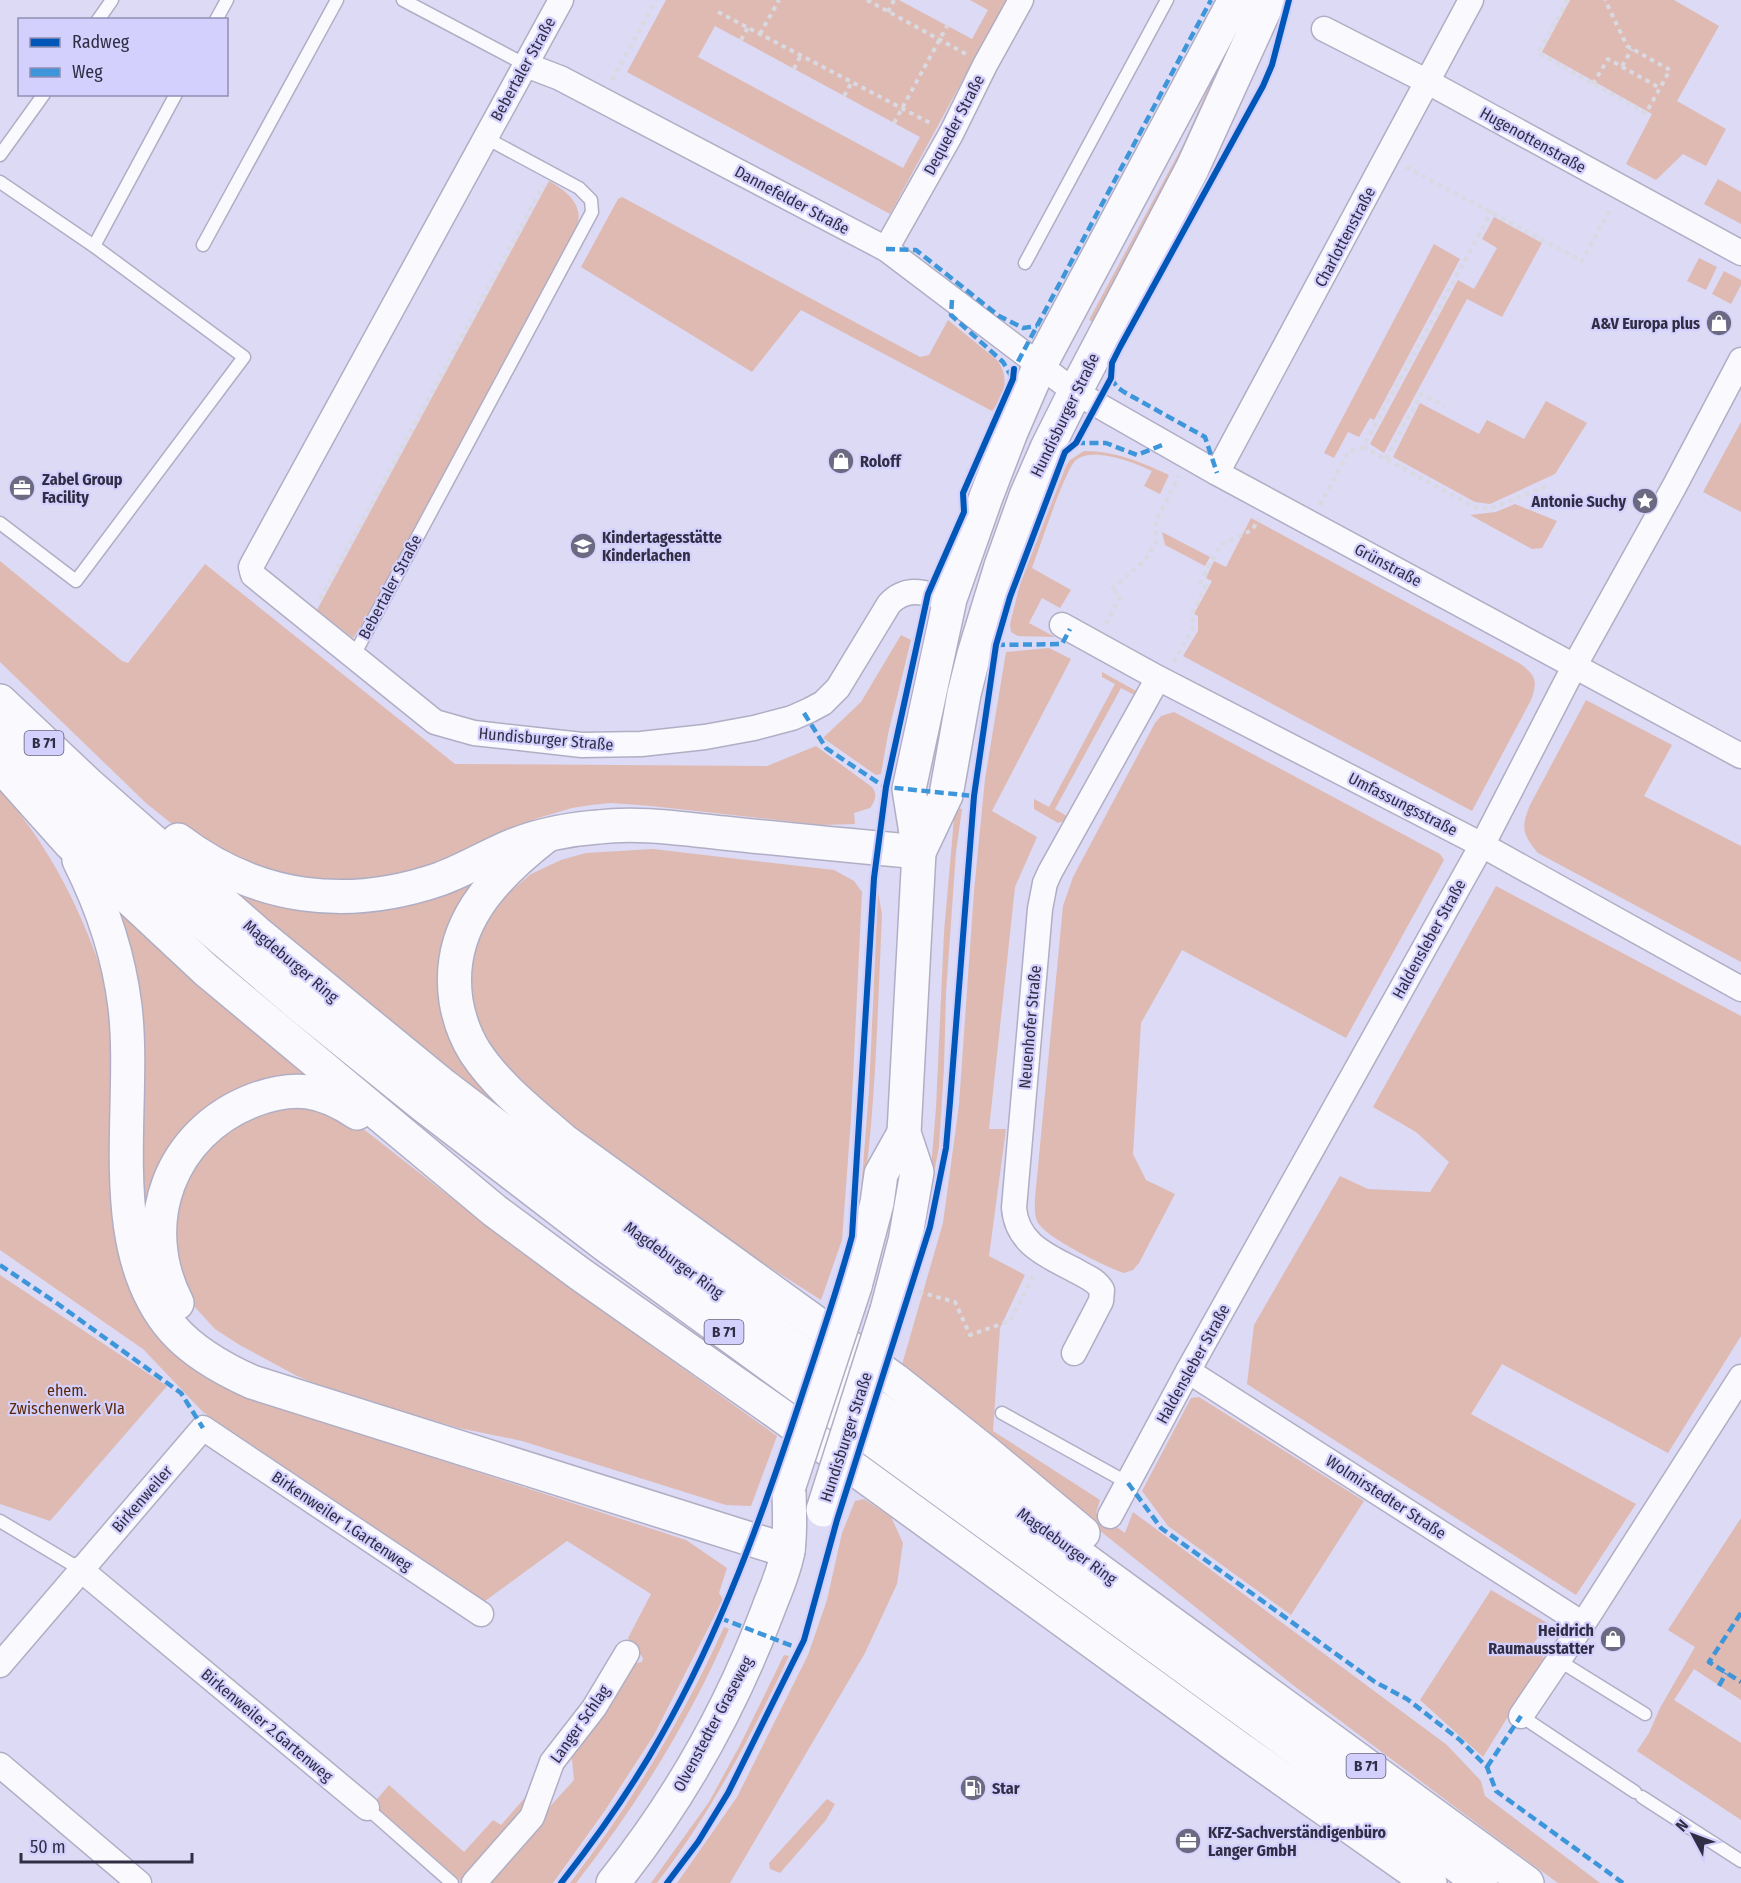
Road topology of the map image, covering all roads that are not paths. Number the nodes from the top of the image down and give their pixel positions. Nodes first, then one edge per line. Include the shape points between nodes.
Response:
1 (112, 0) edge
2 (227, 0) edge
3 (337, 0) edge
4 (402, 0) edge
5 (561, 0) edge
6 (1021, 0) edge
7 (1167, 0) edge
8 (1235, 0) edge
9 (1269, 0) edge
10 (1472, 0) edge
11 (99, 18) edge
12 (217, 18) edge
13 (1324, 29) dead end
14 (526, 65) junction
15 (1428, 82) junction
16 (43, 96) edge
17 (175, 96) edge
18 (486, 138) junction
19 (0, 155) edge
20 (0, 182) edge
21 (203, 245) dead end
22 (94, 246) junction
23 (886, 249) junction
24 (1741, 254) edge
25 (1025, 263) dead end
26 (1741, 360) edge
27 (1040, 365) junction
28 (1075, 392) junction
29 (1217, 473) junction
30 (0, 523) edge
31 (950, 599) junction
32 (1062, 625) dead end
33 (353, 657) junction
34 (1575, 665) junction
35 (1161, 680) junction
36 (0, 701) edge
37 (0, 739) edge
38 (1741, 756) edge
39 (0, 765) edge
40 (89, 785) junction
41 (546, 836) junction
42 (69, 843) junction
43 (1482, 845) junction
44 (918, 852) junction
45 (1741, 989) edge
46 (904, 1133) junction
47 (414, 1144) junction
48 (1074, 1353) dead end
49 (1188, 1371) junction
50 (1741, 1377) edge
51 (295, 1395) junction
52 (1002, 1413) dead end
53 (203, 1428) joint
54 (1128, 1483) junction
55 (1110, 1516) dead end
56 (0, 1521) edge
57 (788, 1551) junction
58 (80, 1569) junction
59 (1100, 1570) junction
60 (481, 1614) dead end
61 (1583, 1624) junction
62 (627, 1653) dead end
63 (1558, 1660) junction
64 (0, 1665) edge
65 (1645, 1714) dead end
66 (1521, 1716) joint
67 (0, 1765) edge
68 (367, 1808) joint
69 (1741, 1861) edge
70 (139, 1883) edge
71 (452, 1883) edge
72 (474, 1883) edge
73 (613, 1883) edge
74 (1430, 1883) edge
75 (1482, 1883) edge
76 (1527, 1883) edge

1 - 11 lane
2 - 12 lane
3 - 21 lane
4 - 14 lane
5 - 14 street, Bebertaler Straße
6 - 23 street, Dequeder Straße
7 - 25 lane
8 - 27 main road, Hundisburger Straße
9 - 28 main road, Hundisburger Straße via 1192,169
10 - 15 street, Charlottenstraße
13 - 15 street, Hugenottenstraße
14 - 18 street, Bebertaler Straße
14 - 23 street, Dannefelder Straße via 560,78
15 - 24 street, Hugenottenstraße
15 - 29 street, Charlottenstraße
16 - 19 lane
17 - 22 lane
18 - 33 street, Bebertaler Straße via 252,565 256,578
18 - 33 lane, Bebertaler Straße via 573,184 591,199 593,209
20 - 22 lane
22 - 30 lane via 244,357 76,581
23 - 27 street, Dannefelder Straße
26 - 34 street, Haldensleber Straße
27 - 28 street, Grünstraße
27 - 31 main road, Hundisburger Straße via 986,497
28 - 29 street, Grünstraße
28 - 44 main road, Hundisburger Straße via 1012,532 974,654 946,795
29 - 34 street, Grünstraße
31 - 33 street, Hundisburger Straße via 909,591 897,596 838,688 816,707 754,728 670,741 582,745 454,729 435,722
31 - 44 main road, Hundisburger Straße via 909,789
32 - 35 street, Umfassungsstraße
34 - 38 street, Grünstraße
34 - 43 street, Haldensleber Straße
35 - 43 street, Umfassungsstraße
35 - 48 street, Neuenhofer Straße via 1069,837 1042,895 1014,1208 1021,1233 1030,1244 1093,1280 1102,1290 1101,1301
36 - 40 main road, Magdeburger Ring / B 71
37 - 75 main road, Magdeburger Ring / B 71 via 140,869 432,1113 603,1244
39 - 42 main road
40 - 41 main road via 131,801 191,850 229,873 301,895 350,896 403,889
40 - 59 main road, Magdeburger Ring / B 71 via 255,932 444,1086 660,1250
41 - 44 main road via 597,827 642,826
41 - 59 main road via 483,896 460,941 454,980 460,1019 469,1042 487,1069 563,1140 895,1380 996,1460 1094,1542
42 - 47 main road via 207,970
42 - 51 main road via 106,923 125,1006 126,1163 132,1229 142,1273 161,1312 189,1344 229,1371
43 - 45 street, Umfassungsstraße
43 - 49 street, Haldensleber Straße
44 - 46 main road, Hundisburger Straße
46 - 57 main road, Hundisburger Straße, bridge via 881,1174 855,1286 789,1486
46 - 57 main road, Hundisburger Straße, bridge via 917,1172 899,1300 822,1510
47 - 51 main road via 385,1135 331,1097 289,1092 227,1112 202,1132 174,1171 159,1227 163,1265 177,1302 207,1338
47 - 74 main road via 580,1274
49 - 54 street, Haldensleber Straße
49 - 61 street, Wolmirstedter Straße
50 - 61 street
51 - 57 main road
52 - 54 lane
53 - 58 street, Birkenweiler
53 - 60 street, Birkenweiler 1.Gartenweg
54 - 55 street, Haldensleber Straße
56 - 58 lane
57 - 73 main road, Olvenstedter Graseweg via 759,1634 707,1742 670,1804
58 - 64 street, Birkenweiler
58 - 68 street, Birkenweiler 2.Gartenweg
59 - 76 main road, Magdeburger Ring / B 71
61 - 63 street
62 - 72 street, Langer Schlag via 594,1708 552,1762 532,1817
63 - 65 lane
63 - 66 street
66 - 69 lane
67 - 70 street
68 - 71 lane, Birkenweiler 2.Gartenweg

